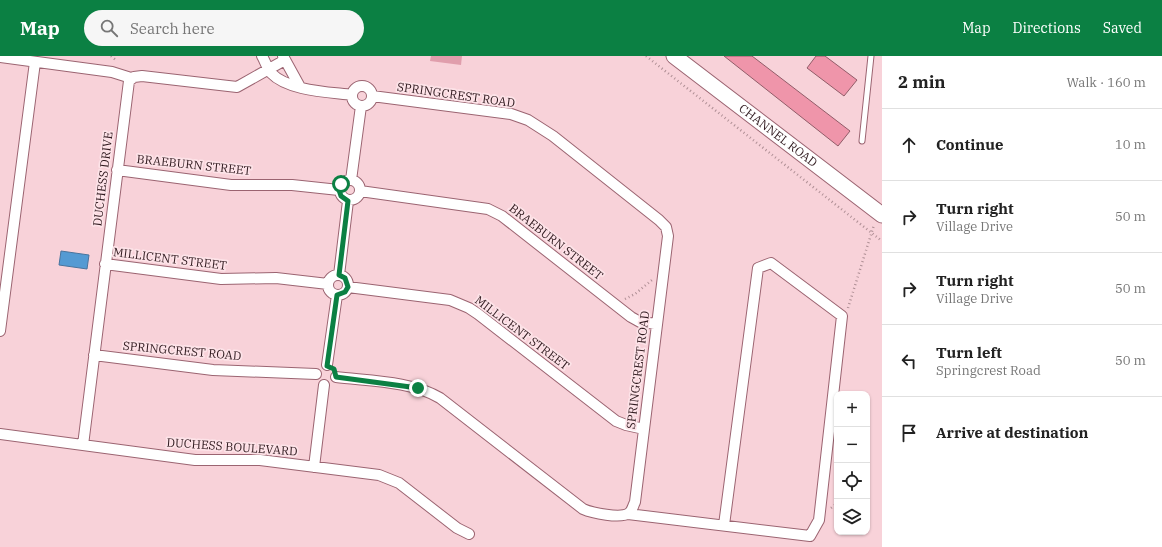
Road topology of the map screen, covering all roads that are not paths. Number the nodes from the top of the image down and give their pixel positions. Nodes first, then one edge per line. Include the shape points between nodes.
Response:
1 (262, 56) edge
2 (674, 56) edge
3 (871, 56) edge
4 (0, 57) edge
5 (284, 58) edge
6 (35, 62) junction
7 (269, 68) junction
8 (132, 78) junction
9 (300, 87) junction
10 (352, 94) junction
11 (372, 96) junction
12 (361, 106) junction
13 (862, 141) dead end
14 (117, 170) junction
15 (351, 180) junction
16 (339, 190) junction
17 (360, 191) junction
18 (348, 201) junction
19 (881, 214) edge
20 (105, 264) junction
21 (339, 275) junction
22 (328, 284) junction
23 (348, 287) junction
24 (337, 295) junction
25 (657, 324) junction
26 (0, 331) edge
27 (94, 355) junction
28 (327, 366) junction
29 (316, 374) junction
30 (336, 377) junction
31 (324, 385) junction
32 (644, 429) junction
33 (0, 434) edge
34 (83, 445) junction
35 (314, 467) junction
36 (628, 514) junction
37 (724, 525) junction
38 (469, 534) dead end

1 - 7 street
2 - 19 street, CHANNEL ROAD
3 - 13 lane
4 - 6 street
5 - 7 street
5 - 9 street
6 - 8 street via 112,72
6 - 26 street
7 - 8 street via 237,87 142,76
7 - 9 street via 281,80
8 - 14 street, DUCHESS DRIVE via 128,84
9 - 10 street
10 - 11 street via 361,86 368,88
10 - 12 street via 353,101
11 - 12 street via 368,105
11 - 25 street, SPRINGCREST ROAD via 511,114 537,125 653,215 666,227 668,236
12 - 15 street
14 - 16 street, BRAEBURN STREET via 231,185 292,185
14 - 20 street, DUCHESS DRIVE
15 - 16 street via 343,182
15 - 17 street via 357,182
16 - 18 street via 342,198
17 - 18 street via 358,197
17 - 25 street, BRAEBURN STREET via 488,209 502,216 631,318
18 - 21 street
20 - 22 street, MILLICENT STREET via 221,279 276,278
20 - 27 street, DUCHESS DRIVE
21 - 22 street via 330,278
21 - 23 street via 345,278
22 - 24 street via 331,293
23 - 24 street via 345,292
23 - 32 street, MILLICENT STREET via 450,300 460,304 478,314 616,421
24 - 28 street
25 - 32 street, SPRINGCREST ROAD
27 - 29 street, SPRINGCREST ROAD via 213,370
27 - 34 street, DUCHESS DRIVE
28 - 29 street via 318,369
28 - 30 street via 334,369
29 - 31 street via 317,380
30 - 31 street via 333,383
30 - 36 street via 411,387 431,393 583,509 612,515
31 - 35 street
32 - 36 street, SPRINGCREST ROAD via 635,502
33 - 34 street, DUCHESS BOULEVARD
34 - 35 street, DUCHESS BOULEVARD via 195,460 260,460
35 - 38 street, DUCHESS BOULEVARD via 388,478 399,483 457,528
36 - 37 street
37 - 37 street via 810,536 819,520 842,316 771,263 758,268

